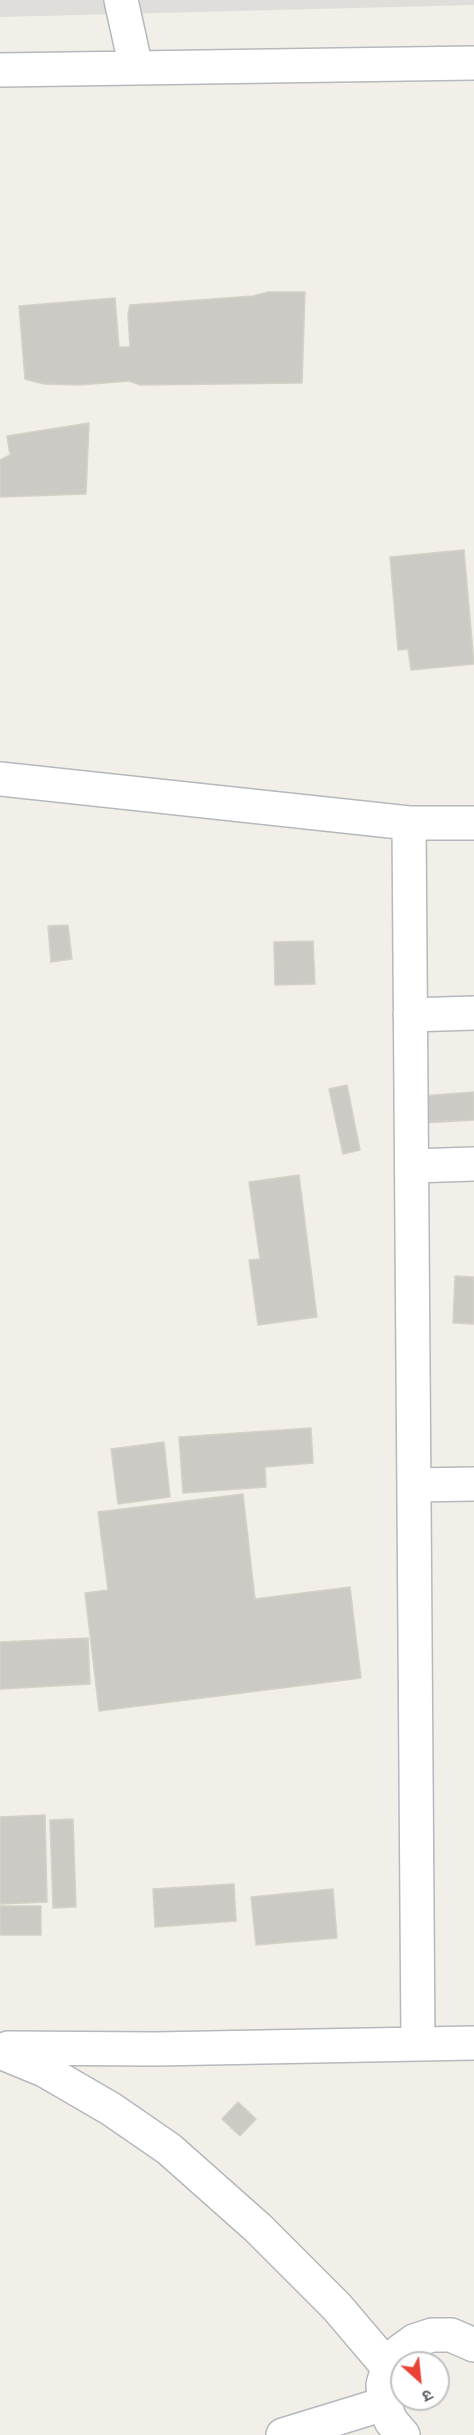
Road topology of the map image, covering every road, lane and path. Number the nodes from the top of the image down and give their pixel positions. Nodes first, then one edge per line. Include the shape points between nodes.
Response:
1 (121, 0) edge
2 (474, 63) edge
3 (136, 68) junction
4 (0, 70) edge
5 (0, 779) edge
6 (474, 822) edge
7 (409, 824) junction
8 (474, 1013) edge
9 (410, 1015) junction
10 (474, 1164) edge
11 (412, 1166) junction
12 (474, 1484) edge
13 (414, 1485) junction
14 (418, 2043) junction
15 (474, 2043) edge
16 (0, 2050) edge
17 (466, 2335) edge
18 (388, 2367) junction
19 (384, 2404) junction
20 (283, 2435) edge
21 (403, 2435) edge

1 - 3 street
2 - 3 street
3 - 4 street
5 - 7 street
6 - 7 street
7 - 9 street
8 - 9 street
9 - 11 street
10 - 11 street
11 - 13 street
12 - 13 street
13 - 14 street
14 - 15 street
14 - 16 street
16 - 18 street via 111,2109 169,2149 258,2228 337,2307
17 - 18 street via 432,2335 414,2341
18 - 19 street via 383,2385
19 - 20 street
19 - 21 street

